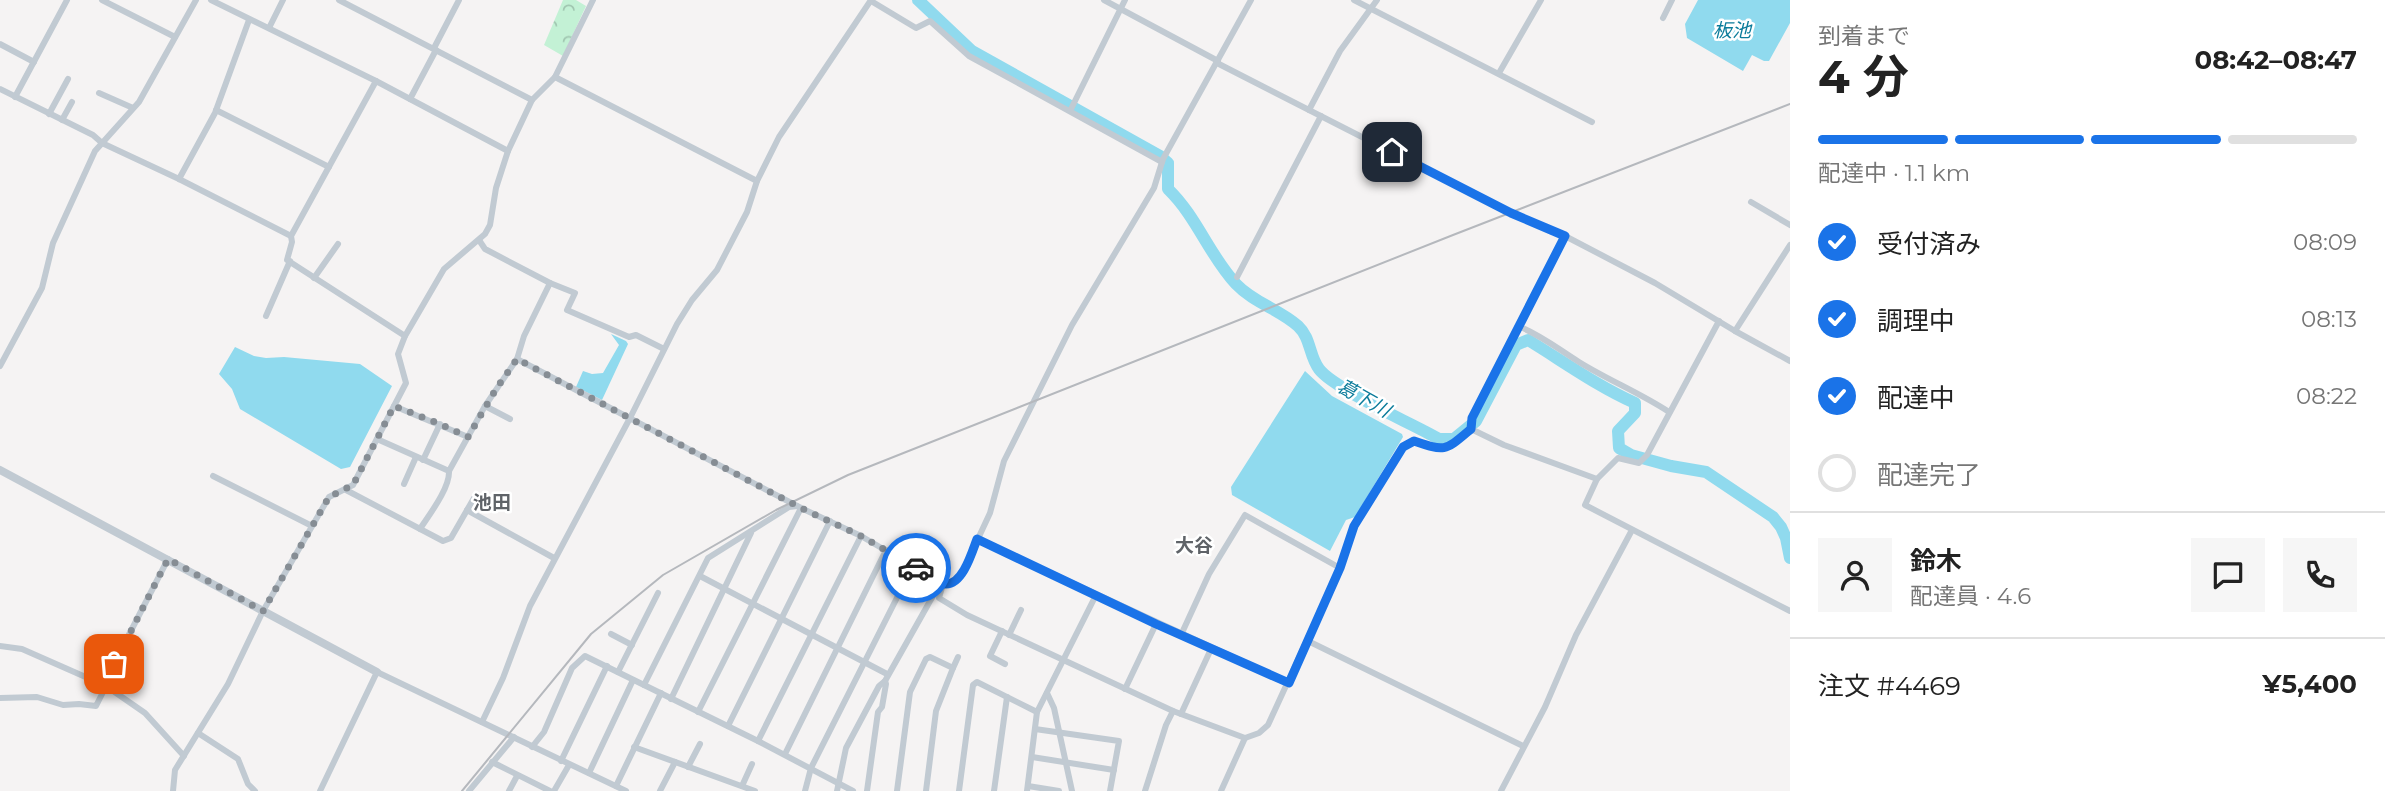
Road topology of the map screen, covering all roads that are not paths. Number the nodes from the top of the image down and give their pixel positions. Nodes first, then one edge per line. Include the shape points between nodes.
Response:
1 (67, 0) edge
2 (102, 0) edge
3 (196, 0) edge
4 (211, 0) edge
5 (283, 0) edge
6 (339, 0) edge
7 (459, 0) edge
8 (593, 0) edge
9 (1104, 0) edge
10 (1125, 0) edge
11 (1251, 0) edge
12 (1354, 0) edge
13 (1377, 0) edge
14 (1541, 0) edge
15 (1672, 0) edge
16 (871, 1) edge
17 (1120, 8) junction
18 (1372, 9) junction
19 (1662, 18) dead end
20 (249, 20) junction
21 (269, 28) junction
22 (175, 37) junction
23 (0, 44) edge
24 (435, 49) junction
25 (34, 62) junction
26 (1217, 62) junction
27 (1499, 73) junction
28 (555, 77) junction
29 (68, 79) dead end
30 (376, 82) junction
31 (0, 89) edge
32 (99, 93) dead end
33 (15, 97) junction
34 (410, 99) junction
35 (532, 100) junction
36 (72, 102) dead end
37 (133, 108) junction
38 (216, 110) junction
39 (1309, 110) junction
40 (1070, 111) junction
41 (49, 114) junction
42 (1321, 116) junction
43 (62, 120) junction
44 (1592, 122) dead end
45 (102, 143) junction
46 (508, 151) junction
47 (1162, 162) junction
48 (329, 167) junction
49 (179, 179) junction
50 (757, 181) junction
51 (1751, 202) dead end
52 (1790, 225) edge
53 (291, 236) junction
54 (1565, 236) junction
55 (479, 240) junction
56 (338, 244) dead end
57 (1790, 245) edge
58 (290, 261) junction
59 (1237, 277) dead end
60 (314, 278) junction
61 (550, 283) junction
62 (266, 316) dead end
63 (1719, 321) junction
64 (1518, 326) junction
65 (1735, 331) junction
66 (405, 336) junction
67 (664, 349) junction
68 (517, 359) junction
69 (1790, 361) edge
70 (0, 366) edge
71 (394, 406) junction
72 (485, 406) junction
73 (1669, 412) junction
74 (630, 418) junction
75 (510, 419) dead end
76 (440, 424) junction
77 (1471, 429) junction
78 (468, 437) junction
79 (377, 439) junction
80 (420, 458) junction
81 (0, 470) edge
82 (449, 471) junction
83 (213, 476) dead end
84 (1597, 479) junction
85 (404, 484) dead end
86 (346, 490) junction
87 (474, 498) dead end
88 (799, 507) junction
89 (467, 510) junction
90 (830, 521) junction
91 (312, 526) junction
92 (421, 529) junction
93 (1632, 530) junction
94 (752, 531) junction
95 (861, 536) junction
96 (977, 539) junction
97 (886, 550) junction
98 (554, 558) junction
99 (168, 559) junction
100 (913, 566) junction
101 (1340, 568) junction
102 (700, 576) junction
103 (943, 584) junction
104 (724, 590) junction
105 (939, 592) junction
106 (658, 593) dead end
107 (1096, 595) junction
108 (752, 604) junction
109 (1021, 610) dead end
110 (263, 611) junction
111 (1790, 611) edge
112 (781, 619) junction
113 (1156, 624) junction
114 (1005, 633) junction
115 (611, 634) dead end
116 (812, 634) junction
117 (1181, 635) junction
118 (1308, 641) junction
119 (632, 645) junction
120 (0, 646) edge
121 (837, 648) junction
122 (1211, 649) junction
123 (958, 657) dead end
124 (1063, 660) junction
125 (864, 662) junction
126 (1005, 664) dead end
127 (607, 666) junction
128 (953, 668) junction
129 (377, 671) junction
130 (618, 672) junction
131 (886, 678) junction
132 (633, 680) junction
133 (1289, 683) junction
134 (104, 685) junction
135 (644, 685) junction
136 (1125, 689) junction
137 (661, 693) junction
138 (1047, 693) junction
139 (1007, 697) junction
140 (0, 698) edge
141 (671, 699) junction
142 (698, 712) junction
143 (1037, 712) junction
144 (1177, 712) junction
145 (482, 722) junction
146 (728, 726) junction
147 (1035, 729) junction
148 (1060, 732) junction
149 (198, 733) junction
150 (514, 737) junction
151 (1245, 738) junction
152 (758, 741) junction
153 (700, 744) dead end
154 (1523, 746) junction
155 (532, 747) junction
156 (634, 747) junction
157 (785, 754) junction
158 (184, 756) junction
159 (1032, 757) junction
160 (561, 761) junction
161 (492, 762) junction
162 (675, 762) junction
163 (1067, 763) junction
164 (752, 764) dead end
165 (569, 765) junction
166 (688, 767) junction
167 (811, 768) junction
168 (1114, 770) junction
169 (589, 773) junction
170 (517, 776) junction
171 (838, 782) junction
172 (616, 786) junction
173 (742, 786) junction
174 (1028, 788) edge
175 (548, 790) edge
176 (173, 791) edge
177 (255, 791) edge
178 (320, 791) edge
179 (469, 791) edge
180 (509, 791) edge
181 (626, 791) edge
182 (660, 791) edge
183 (755, 791) edge
184 (805, 791) edge
185 (837, 791) edge
186 (853, 791) edge
187 (867, 791) edge
188 (897, 791) edge
189 (926, 791) edge
190 (959, 791) edge
191 (994, 791) edge
192 (1059, 791) edge
193 (1072, 791) edge
194 (1110, 791) edge
195 (1145, 791) edge
196 (1221, 791) edge
197 (1501, 791) edge

1 - 25 street
2 - 22 street
3 - 22 street
4 - 20 street
5 - 21 street
6 - 24 street
7 - 24 street
8 - 28 street
9 - 17 street
10 - 17 street
11 - 26 street
12 - 18 street
13 - 18 street
14 - 27 street
15 - 19 street
16 - 40 street via 916,28 930,21 970,55
16 - 50 street via 779,137
17 - 26 street
17 - 40 street
18 - 27 street
18 - 39 street via 1340,51
20 - 21 street
20 - 38 street
21 - 30 street
22 - 37 street
23 - 25 street
24 - 34 street
24 - 35 street
25 - 33 street
26 - 39 street
26 - 47 street
27 - 44 street
28 - 35 street
28 - 50 street
29 - 41 street
30 - 34 street
30 - 48 street
31 - 33 street
32 - 37 street
33 - 41 street
34 - 46 street
35 - 46 street
36 - 43 street
37 - 45 street
38 - 48 street
38 - 49 street
39 - 42 street
40 - 47 street
41 - 43 street
42 - 54 street
42 - 59 street
43 - 45 street
45 - 49 street
45 - 70 street via 53,243 42,288
46 - 55 street via 490,225
47 - 96 street via 1154,188 1072,325 1004,461 990,513
48 - 53 street
49 - 53 street
50 - 67 street via 747,212 717,270 692,300
51 - 52 street
53 - 58 street
54 - 63 street
54 - 64 street
55 - 61 street via 485,249
55 - 66 street via 444,269
56 - 60 street
57 - 65 street
58 - 60 street
58 - 62 street
60 - 66 street
61 - 67 street via 575,293 567,310
61 - 68 street
63 - 65 street
63 - 73 street
64 - 73 street via 1541,335 1580,363
64 - 77 street via 1472,418
65 - 69 street
66 - 71 street via 398,354 406,383
67 - 74 street
68 - 72 street
68 - 74 street
71 - 76 street
71 - 79 street
72 - 75 street
72 - 78 street
73 - 84 street via 1639,463 1618,458
74 - 88 street
74 - 98 street
76 - 78 street
76 - 80 street
77 - 84 street
77 - 101 street via 1440,450 1414,441 1403,447 1354,526
78 - 82 street
79 - 80 street
79 - 86 street
80 - 82 street
80 - 85 street
81 - 99 street
82 - 92 street via 450,477
83 - 91 street
84 - 93 street via 1586,507
86 - 91 street via 329,497
86 - 92 street
87 - 89 street
88 - 90 street
88 - 94 street via 789,507
88 - 108 street
89 - 92 street via 451,538 443,541
89 - 98 street
90 - 95 street
90 - 112 street
91 - 110 street
93 - 111 street
93 - 154 street
94 - 102 street via 708,558
94 - 104 street
95 - 97 street
95 - 116 street
96 - 103 street via 963,571
96 - 107 street
97 - 100 street
97 - 121 street
98 - 145 street
99 - 110 street
99 - 134 street
100 - 103 street
100 - 125 street
101 - 117 street via 1245,515 1209,574
101 - 118 street
102 - 104 street
102 - 135 street
103 - 105 street
104 - 108 street
104 - 141 street
105 - 114 street via 942,601
105 - 131 street
106 - 119 street
107 - 113 street
107 - 124 street
108 - 112 street
108 - 142 street
109 - 114 street
110 - 129 street
110 - 149 street
112 - 116 street
112 - 146 street
113 - 117 street
113 - 136 street
114 - 124 street
114 - 126 street via 990,656
115 - 119 street
116 - 121 street
116 - 152 street
117 - 122 street
118 - 133 street
118 - 154 street
119 - 130 street
120 - 134 street via 22,649
121 - 125 street
121 - 157 street
122 - 133 street
122 - 144 street
123 - 128 street
124 - 136 street
124 - 138 street
125 - 131 street
125 - 167 street
127 - 130 street
127 - 155 street via 585,656 572,668 544,732
127 - 160 street
128 - 188 street via 926,659 910,692
128 - 189 street via 936,711
129 - 145 street
129 - 178 street
130 - 132 street
131 - 171 street via 846,748
131 - 187 street
132 - 135 street
132 - 169 street
133 - 151 street via 1268,725
134 - 140 street via 96,706 63,705 37,697
134 - 158 street via 145,713
135 - 137 street
136 - 144 street
137 - 141 street
137 - 156 street
138 - 143 street
138 - 148 street
139 - 143 street
139 - 190 street via 976,682 974,685
139 - 191 street
141 - 142 street
142 - 146 street
143 - 147 street
144 - 151 street
144 - 195 street via 1166,725
145 - 150 street
146 - 152 street
147 - 148 street
147 - 159 street
148 - 163 street
148 - 168 street via 1119,741
149 - 158 street
149 - 177 street via 238,759
150 - 155 street
150 - 161 street
151 - 196 street
152 - 157 street
153 - 166 street
154 - 197 street
155 - 160 street
156 - 162 street
156 - 172 street
157 - 167 street
158 - 176 street via 175,770
159 - 163 street
159 - 174 street
160 - 165 street
161 - 170 street
161 - 179 street
162 - 166 street
162 - 182 street
163 - 168 street
163 - 193 street
164 - 173 street
165 - 169 street
165 - 175 street
166 - 173 street
167 - 171 street
167 - 184 street
168 - 194 street
169 - 172 street
170 - 175 street
170 - 180 street
171 - 185 street
171 - 186 street
172 - 181 street
173 - 183 street
174 - 192 street

